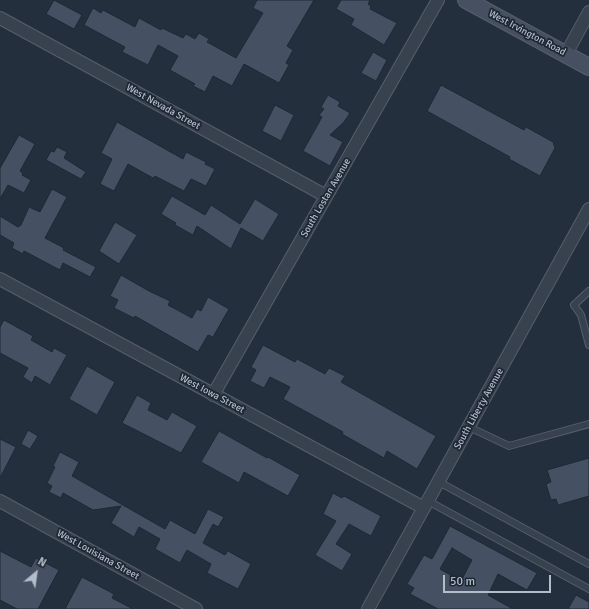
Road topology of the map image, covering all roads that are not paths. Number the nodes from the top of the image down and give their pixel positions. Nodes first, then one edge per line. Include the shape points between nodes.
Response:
1 (438, 0) edge
2 (473, 2) edge
3 (589, 12) edge
4 (0, 18) edge
5 (566, 54) junction
6 (589, 67) edge
7 (326, 196) junction
8 (589, 209) edge
9 (0, 279) edge
10 (589, 290) edge
11 (589, 345) edge
12 (213, 395) junction
13 (589, 424) edge
14 (469, 427) junction
15 (439, 482) junction
16 (0, 501) edge
17 (426, 505) junction
18 (589, 564) edge
19 (589, 589) edge
20 (196, 609) edge
21 (368, 609) edge

1 - 7 street, South Lostan Avenue
2 - 5 main road, West Irvington Road
3 - 5 street
4 - 7 street, West Nevada Street
5 - 6 main road, West Irvington Road
7 - 12 street, South Lostan Avenue
8 - 14 street, South Liberty Avenue
9 - 12 street, West Iowa Street
10 - 11 lane via 574,305 581,315
12 - 17 street, West Iowa Street
13 - 14 lane via 508,446
14 - 15 street, South Liberty Avenue
15 - 17 street, South Liberty Avenue
15 - 18 lane
16 - 20 street, West Louisiana Street
17 - 19 lane
17 - 21 street, South Liberty Avenue

